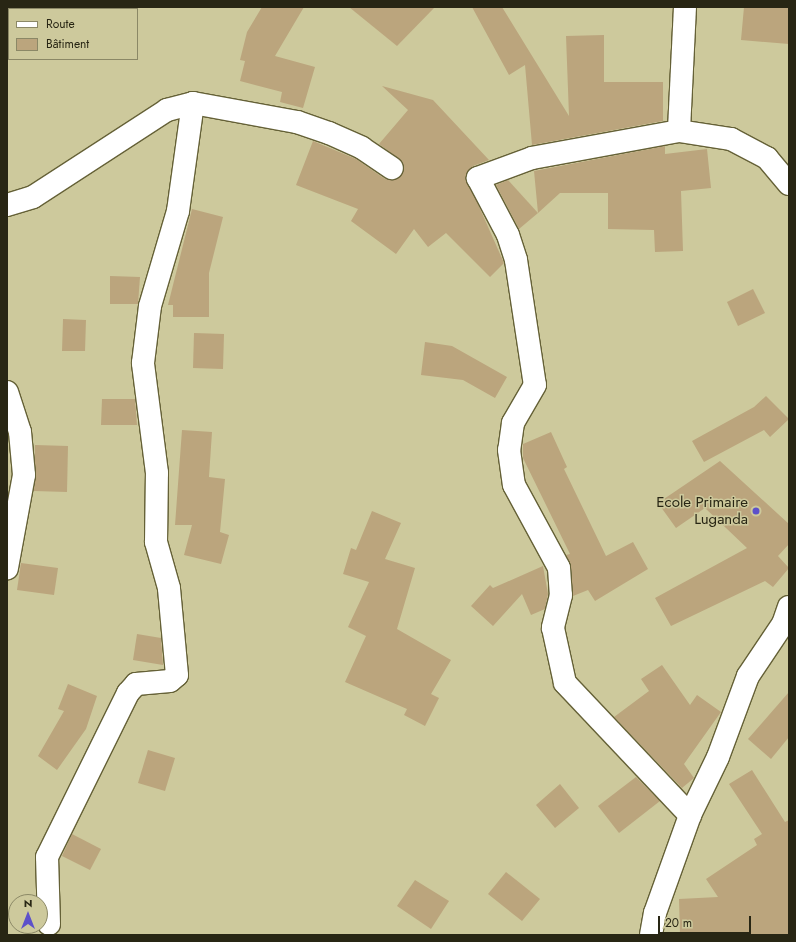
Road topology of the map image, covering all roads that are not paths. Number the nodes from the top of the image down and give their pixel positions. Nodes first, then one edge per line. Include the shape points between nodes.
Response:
1 (684, 7) edge
2 (193, 103) junction
3 (680, 131) junction
4 (392, 168) dead end
5 (789, 184) edge
6 (7, 205) edge
7 (7, 392) edge
8 (7, 568) edge
9 (789, 607) edge
10 (690, 815) junction
11 (49, 924) dead end
12 (651, 935) edge

1 - 3 street
2 - 4 street via 297,122 362,148
2 - 6 street via 167,110 33,197
2 - 11 street via 178,211 150,306 143,362 157,473 156,542 169,588 177,675 170,681 136,684 128,693 47,857
3 - 5 street via 731,139 767,158
3 - 10 street via 532,158 478,178 508,235 516,260 534,385 513,424 509,450 514,485 559,568 561,595 553,628 565,683
7 - 8 street via 20,432 24,475
9 - 10 street via 783,624 748,676 718,757
10 - 12 street via 654,913

